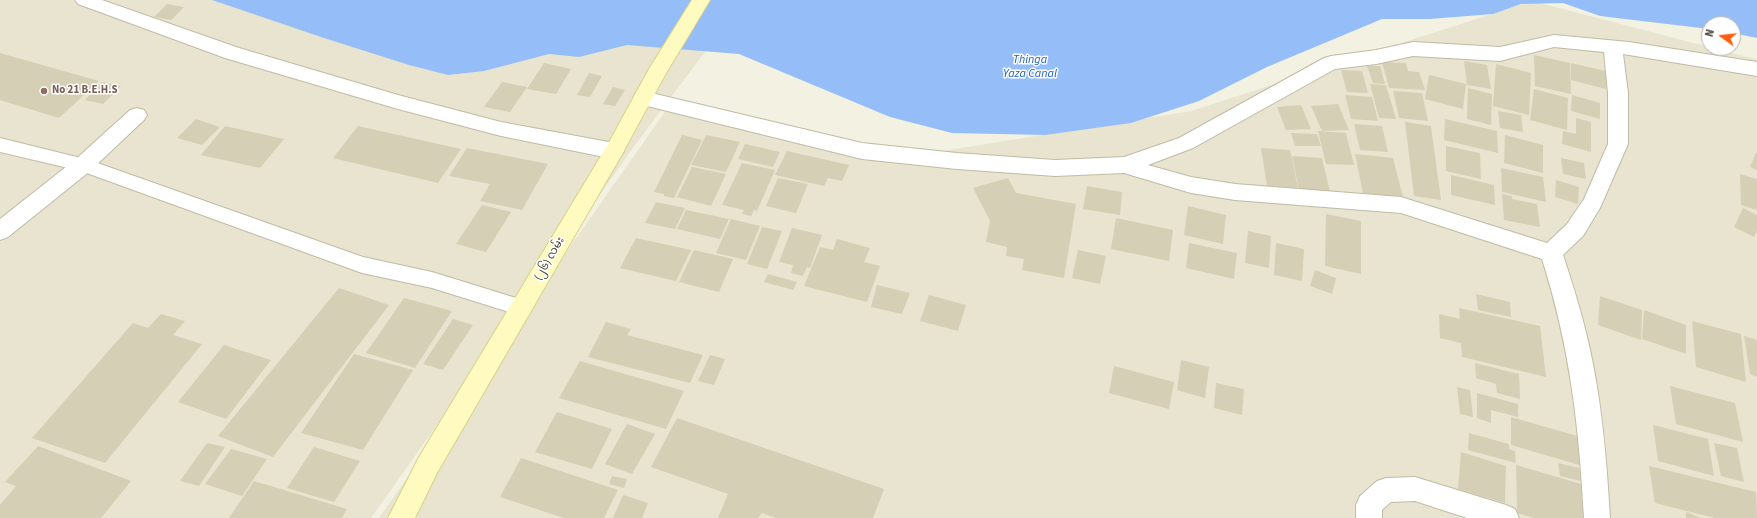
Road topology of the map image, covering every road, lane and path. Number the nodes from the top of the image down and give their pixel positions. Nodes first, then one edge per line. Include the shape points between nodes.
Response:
1 (84, 0) edge
2 (701, 0) edge
3 (1613, 46) junction
4 (1757, 69) edge
5 (643, 98) junction
6 (138, 115) dead end
7 (0, 145) edge
8 (614, 151) junction
9 (1125, 164) junction
10 (83, 166) junction
11 (0, 231) edge
12 (1551, 253) junction
13 (522, 308) junction
14 (401, 518) edge
15 (1369, 518) edge
16 (1506, 518) edge
17 (1597, 518) edge

1 - 8 street via 232,53 398,102 502,129
2 - 5 main road, (၂၆) လမ်း
3 - 4 street
3 - 9 street via 1554,41 1500,54 1413,49 1331,64 1186,143
3 - 12 street via 1618,93 1618,144 1593,202 1575,230
5 - 8 main road, (၂၆) လမ်း
5 - 9 street via 862,151 1056,168
6 - 10 street
7 - 10 lane
8 - 13 main road, (၂၆) လမ်း
9 - 12 street via 1191,185 1235,192 1401,205
10 - 11 street
10 - 13 lane via 362,265 432,280
12 - 17 street via 1577,345 1588,414
13 - 14 main road, (၂၆) လမ်း via 428,465
15 - 16 street via 1369,505 1386,490 1415,489

